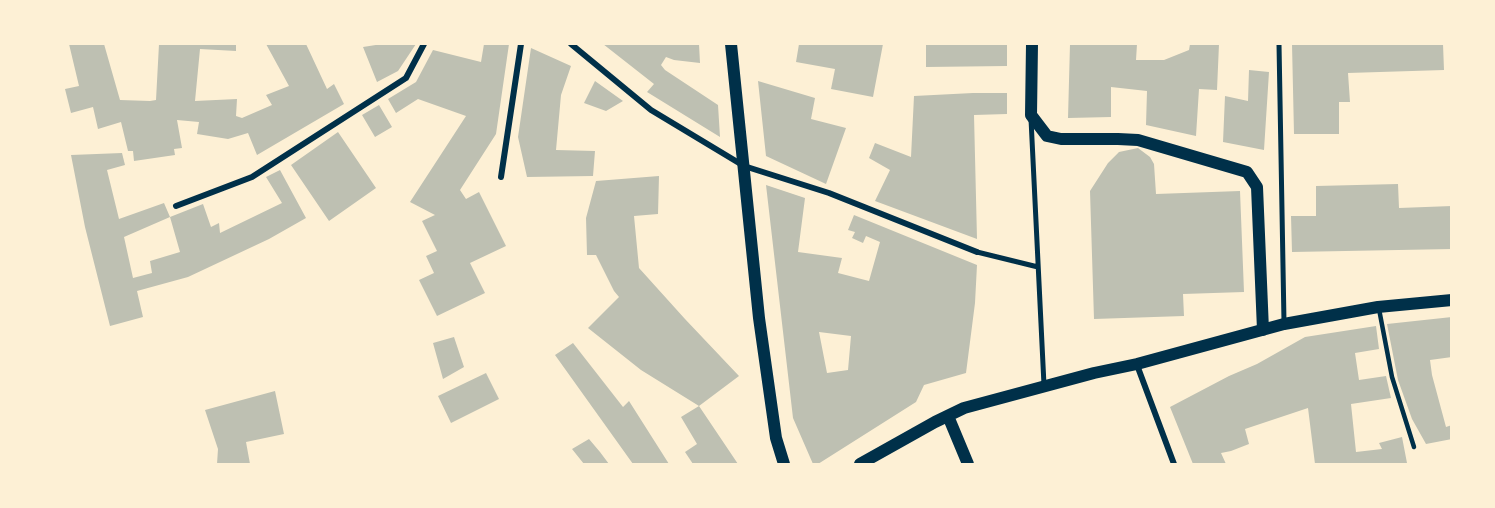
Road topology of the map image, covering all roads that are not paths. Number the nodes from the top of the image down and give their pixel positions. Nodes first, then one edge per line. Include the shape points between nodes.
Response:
1 (424, 44) edge
2 (521, 44) edge
3 (571, 44) edge
4 (731, 44) edge
5 (1032, 44) edge
6 (1279, 44) edge
7 (1031, 115) junction
8 (744, 166) junction
9 (501, 177) dead end
10 (176, 206) dead end
11 (977, 252) joint
12 (1038, 267) junction
13 (1452, 300) edge
14 (1378, 306) junction
15 (1284, 324) junction
16 (1263, 330) junction
17 (1137, 364) junction
18 (1044, 387) junction
19 (948, 416) junction
20 (1414, 447) dead end
21 (784, 465) edge
22 (860, 465) edge
23 (968, 465) edge
24 (1174, 465) edge

1 - 10 street via 406,78 252,177
2 - 9 street
3 - 8 street via 651,110
4 - 8 main road
5 - 7 main road
6 - 15 street
7 - 12 street
7 - 16 main road via 1047,136 1138,140 1247,172 1257,187
8 - 11 street via 829,193
8 - 21 main road via 759,318 776,438
11 - 12 street
12 - 18 street
13 - 14 main road
14 - 15 main road
14 - 20 lane via 1392,377
15 - 16 main road
16 - 17 main road
17 - 18 main road
17 - 24 street
18 - 19 main road via 964,408
19 - 22 main road
19 - 23 main road

